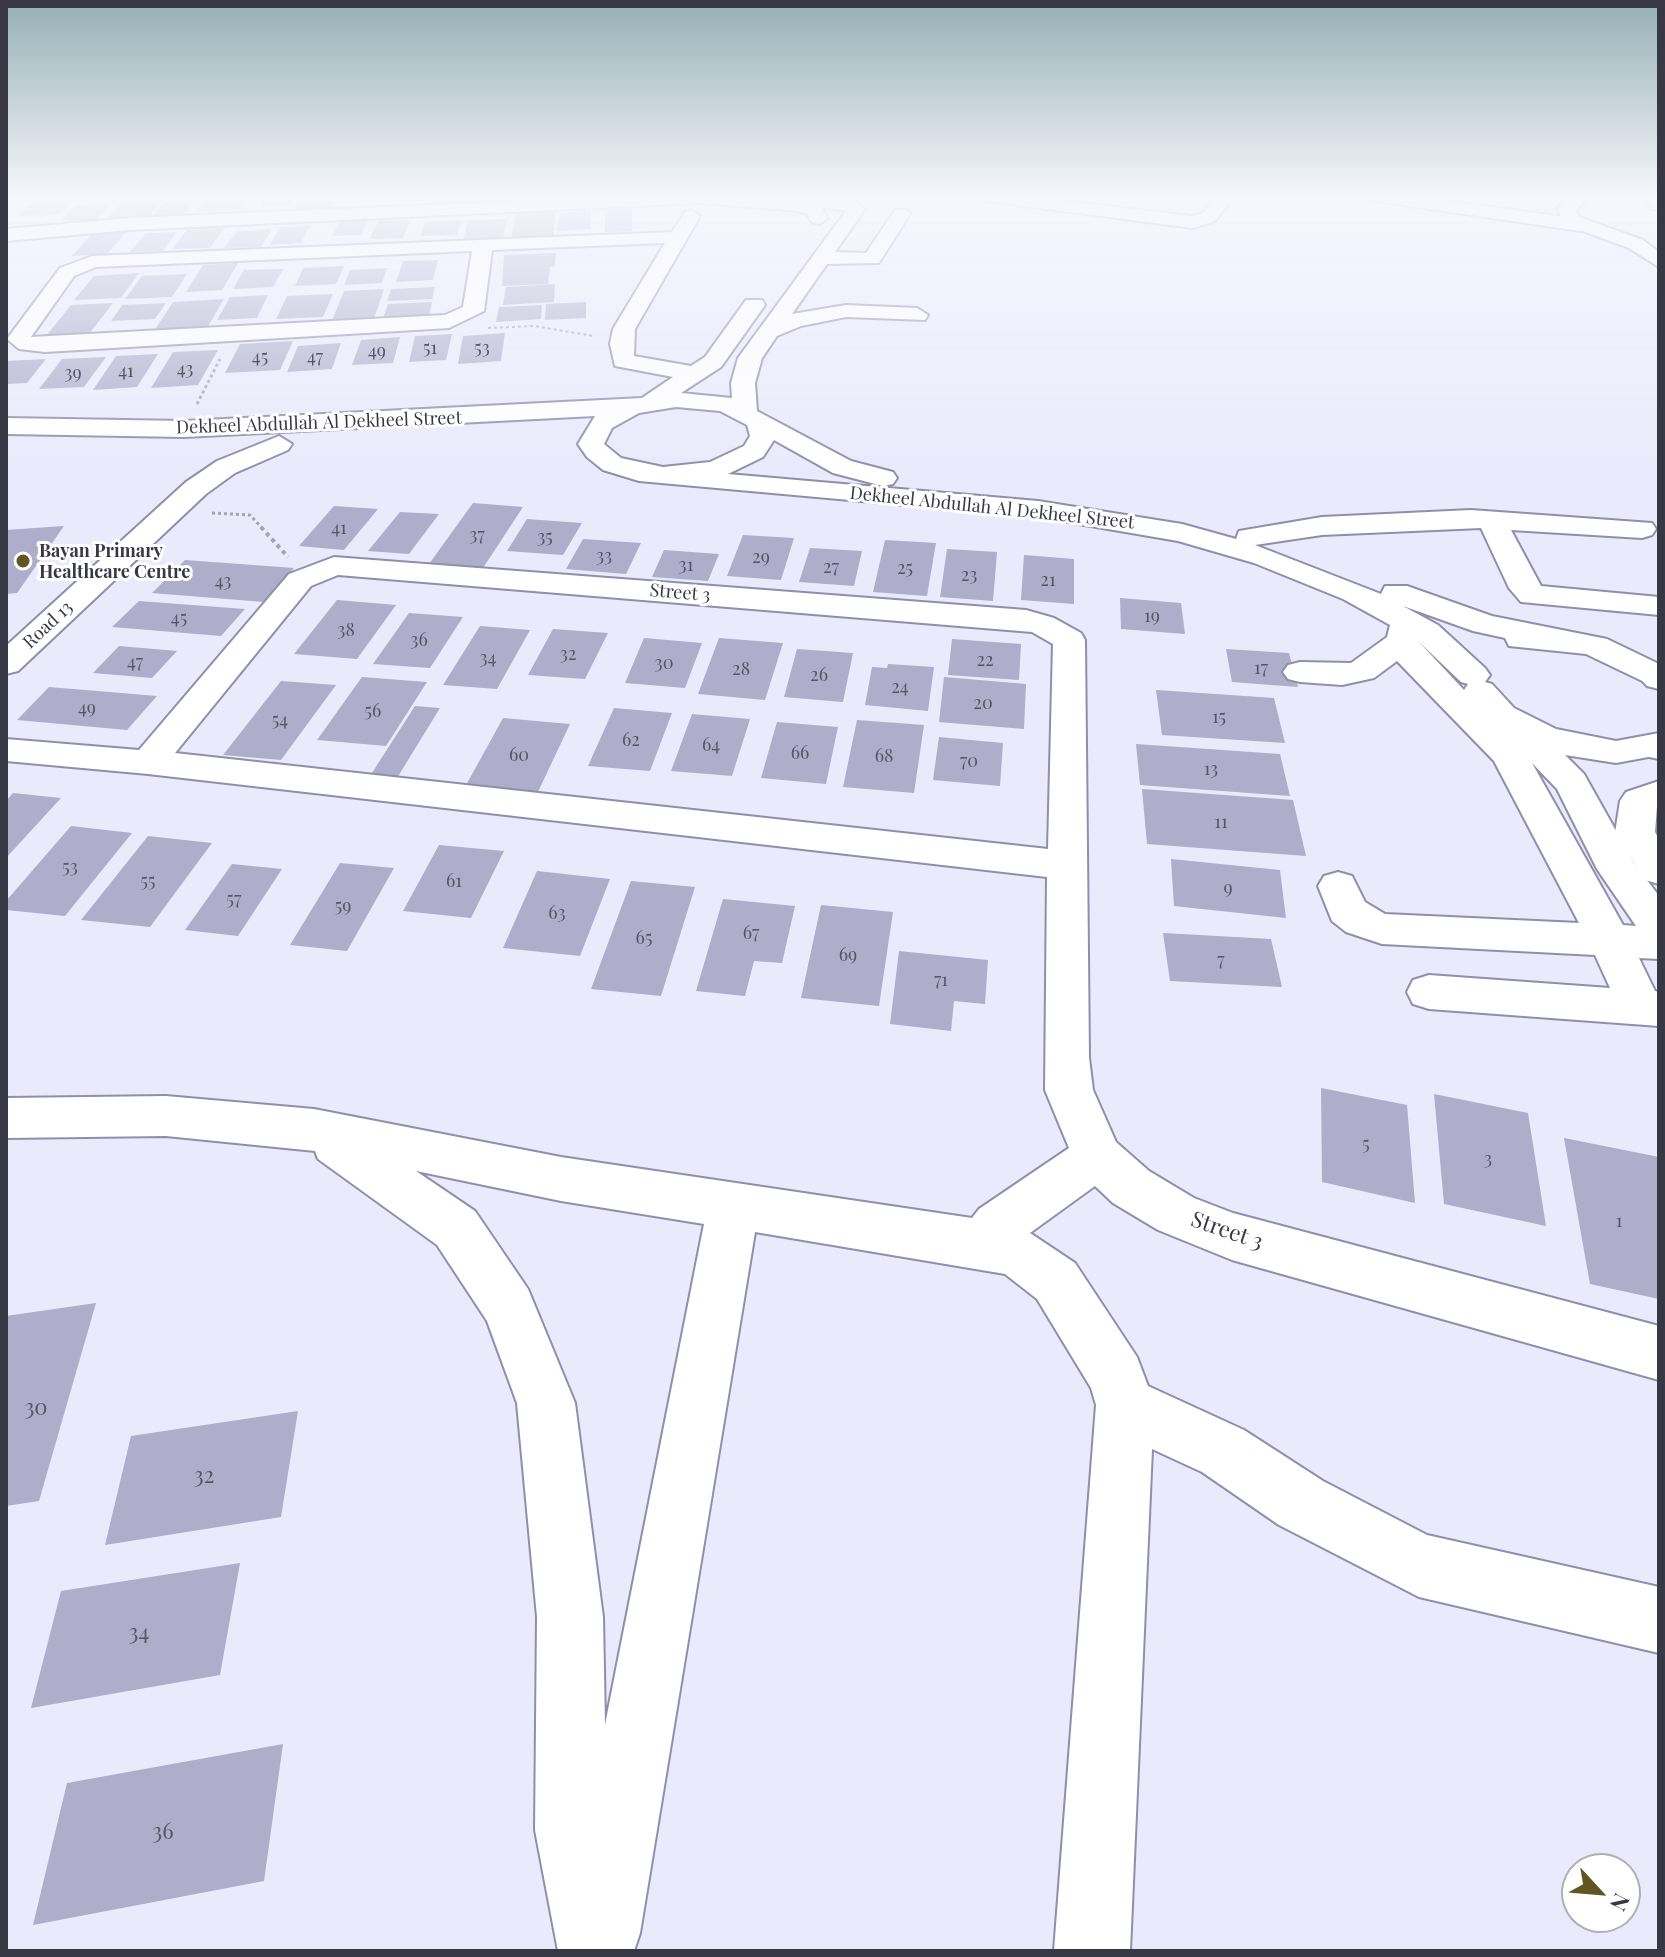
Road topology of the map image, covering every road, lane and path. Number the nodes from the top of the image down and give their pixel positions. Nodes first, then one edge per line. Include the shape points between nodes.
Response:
1 (56, 287) edge
2 (477, 287) edge
3 (649, 287) edge
4 (767, 287) edge
5 (800, 289) joint
6 (846, 311) junction
7 (917, 315) dead end
8 (460, 319) junction
9 (770, 331) junction
10 (234, 334) junction
11 (622, 339) junction
12 (698, 374) junction
13 (641, 405) junction
14 (751, 416) junction
15 (6, 426) edge
16 (542, 438) dead end
17 (570, 443) dead end
18 (279, 444) junction
19 (6, 446) edge
20 (182, 457) junction
21 (600, 457) junction
22 (665, 475) junction
23 (167, 516) junction
24 (1491, 519) junction
25 (1642, 529) dead end
26 (107, 532) dead end
27 (1249, 537) junction
28 (323, 569) junction
29 (1659, 606) edge
30 (1403, 632) junction
31 (1551, 638) junction
32 (7, 662) edge
33 (1300, 672) dead end
34 (1473, 675) junction
35 (1657, 678) edge
36 (1502, 715) junction
37 (1647, 748) edge
38 (6, 750) edge
39 (148, 762) junction
40 (1659, 793) edge
41 (1594, 820) junction
42 (1066, 865) junction
43 (1659, 870) edge
44 (1338, 886) dead end
45 (1659, 927) edge
46 (1610, 941) junction
47 (1659, 943) edge
48 (1429, 992) dead end
49 (1649, 1008) edge
50 (6, 1118) edge
51 (314, 1130) junction
52 (1097, 1156) junction
53 (733, 1207) junction
54 (984, 1244) junction
55 (1659, 1353) edge
56 (1125, 1405) junction
57 (1659, 1620) edge
58 (597, 1951) edge
59 (1092, 1951) edge

1 - 10 main road via 18,339 45,345
2 - 8 main road via 473,311
3 - 11 main road
4 - 12 main road via 713,362
5 - 6 main road
5 - 9 main road
6 - 7 main road
6 - 9 main road via 795,320
8 - 10 main road
8 - 11 path via 487,329 534,326
9 - 14 main road via 750,358 743,383
10 - 20 path
11 - 12 main road via 623,361
12 - 13 main road
13 - 14 main road, Dekheel Abdullah Al Dekheel Street via 702,400
13 - 20 main road, Dekheel Abdullah Al Dekheel Street
13 - 21 main road via 609,417 595,430 591,444
14 - 22 main road via 763,436 744,458 716,469
14 - 27 main road, Dekheel Abdullah Al Dekheel Street via 820,457 882,478 1126,507
15 - 20 main road, Dekheel Abdullah Al Dekheel Street
16 - 18 main road, Dekheel Abdullah Al Dekheel Street via 458,434
17 - 21 main road
18 - 20 main road, Dekheel Abdullah Al Dekheel Street
18 - 20 main road, Road 13 via 226,467
19 - 20 main road, Dekheel Abdullah Al Dekheel Street
20 - 23 main road, Road 13
21 - 22 main road via 626,470
22 - 30 main road, Dekheel Abdullah Al Dekheel Street via 1136,523 1294,567
23 - 26 main road
23 - 28 path via 250,515 286,556
23 - 32 main road, Road 13 via 53,601
24 - 25 main road
24 - 27 main road via 1322,526
24 - 29 main road via 1532,595
27 - 31 main road, Dekheel Abdullah Al Dekheel Street via 1466,618
28 - 39 main road via 300,580
28 - 42 main road, Street 3 via 378,568 1043,625 1069,640
30 - 33 main road via 1362,671
30 - 34 main road, Dekheel Abdullah Al Dekheel Street via 1441,643
30 - 46 main road via 1509,755
31 - 34 main road via 1494,646 1482,653
31 - 35 main road via 1606,650
34 - 36 main road, Dekheel Abdullah Al Dekheel Street via 1482,695
36 - 37 main road via 1555,741
36 - 41 main road via 1571,782
37 - 41 main road via 1596,781
38 - 39 main road
39 - 42 main road
40 - 43 main road via 1639,801 1635,833
41 - 45 main road via 1617,869
42 - 52 main road, Street 3 via 1069,1090
44 - 46 main road via 1347,910 1382,929
46 - 47 main road
46 - 49 main road
48 - 49 main road
50 - 51 main road via 166,1116
51 - 53 main road
51 - 58 main road via 456,1228 509,1307 546,1403 570,1617 571,1830
52 - 54 main road via 998,1226
52 - 55 main road, Street 3 via 1131,1187 1176,1214 1232,1236
53 - 54 main road
53 - 58 main road
54 - 56 main road via 1018,1253 1056,1281 1117,1377
56 - 57 main road via 1223,1451 1301,1503 1419,1565
56 - 59 main road

